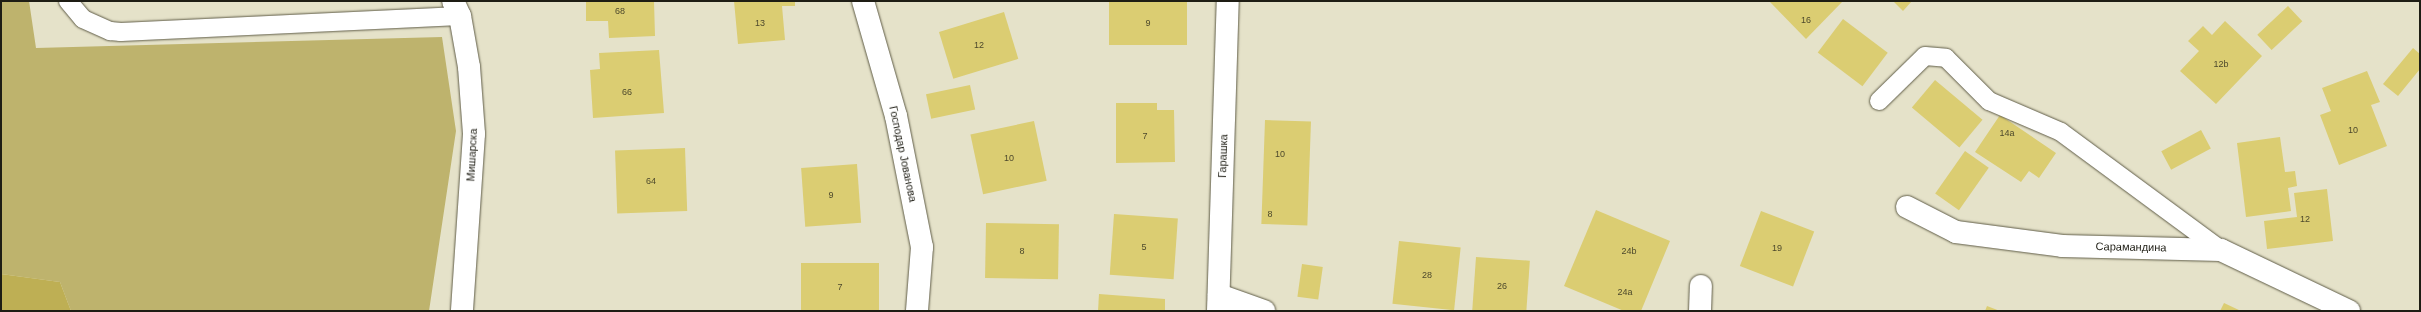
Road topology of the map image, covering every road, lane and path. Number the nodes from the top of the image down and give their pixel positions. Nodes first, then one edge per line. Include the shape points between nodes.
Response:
1 (68, 1) edge
2 (863, 1) edge
3 (1228, 1) edge
4 (456, 8) edge
5 (1879, 102) dead end
6 (1907, 206) dead end
7 (2220, 250) junction
8 (1701, 286) dead end
9 (1219, 303) edge
10 (462, 311) edge
11 (917, 311) edge
12 (1264, 311) edge
13 (1700, 311) edge
14 (2349, 311) edge

1 - 4 lane via 83,19 98,27 121,32
2 - 11 street, Господар Јованова via 896,116 922,247
3 - 9 street, Гарашка
4 - 10 street, Мишарска via 469,67 474,134
5 - 7 lane via 1925,56 1946,58 1989,101 2061,132
6 - 7 street, Сарамандина via 1956,232 2062,246
7 - 14 street, Сарамандина
8 - 13 street
9 - 12 street

